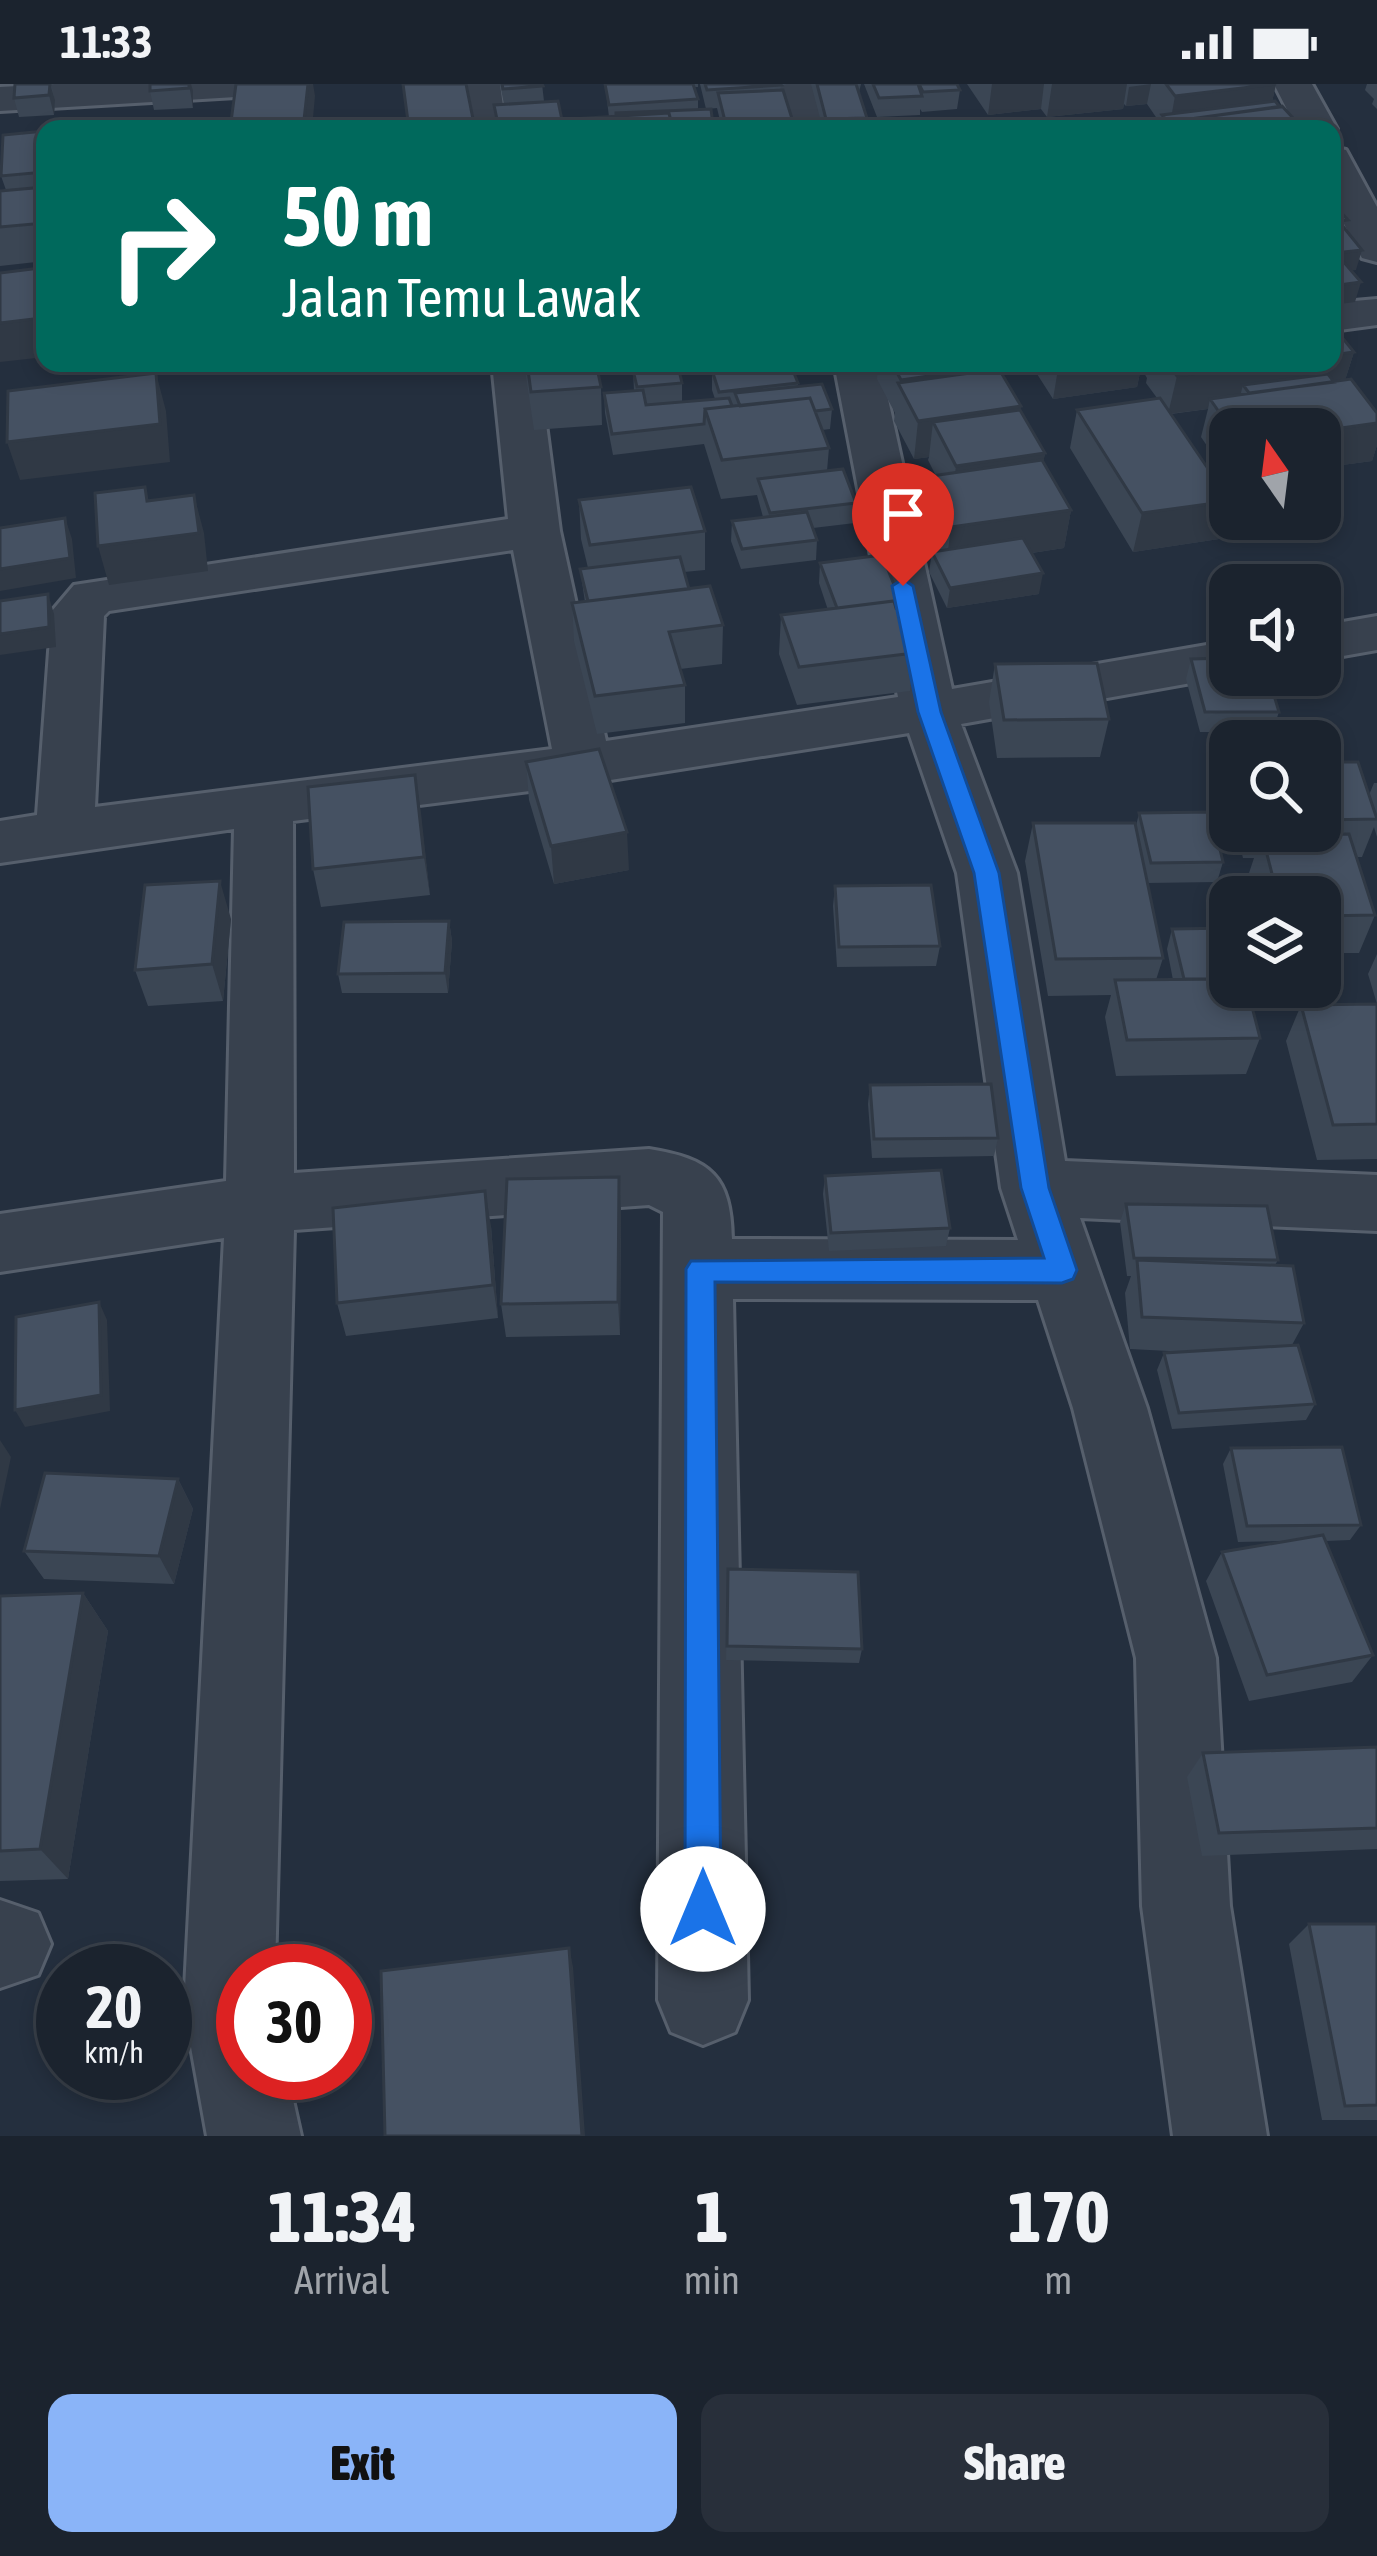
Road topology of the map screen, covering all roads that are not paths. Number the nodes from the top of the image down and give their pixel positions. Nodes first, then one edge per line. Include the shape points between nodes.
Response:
1 (253, 84) edge
2 (481, 84) edge
3 (796, 84) edge
4 (1293, 84) edge
5 (0, 99) edge
6 (485, 120) edge
7 (808, 120) edge
8 (1311, 120) edge
9 (1341, 177) edge
10 (1377, 249) edge
11 (1377, 312) edge
12 (1341, 316) edge
13 (516, 372) edge
14 (872, 372) edge
15 (535, 531) junction
16 (93, 597) junction
17 (23, 602) edge
18 (1377, 633) edge
19 (1341, 640) edge
20 (1209, 663) edge
21 (929, 712) junction
22 (584, 764) junction
23 (264, 802) junction
24 (65, 832) junction
25 (0, 842) edge
26 (1035, 1188) junction
27 (1377, 1203) edge
28 (260, 1204) junction
29 (0, 1243) edge
30 (701, 1269) junction
31 (1062, 1270) junction
32 (703, 2000) dead end
33 (254, 2136) edge
34 (1220, 2136) edge

1 - 5 street
2 - 6 street
3 - 7 street
4 - 8 street
9 - 10 street
11 - 12 street
13 - 15 street
14 - 21 street
15 - 16 street
15 - 22 street
16 - 17 street
16 - 24 street via 78,611
18 - 19 street
20 - 21 street
21 - 22 street
21 - 26 street via 987,873
22 - 23 street
23 - 24 street
23 - 28 street
24 - 25 street
26 - 27 street
26 - 31 street
28 - 29 street
28 - 30 street via 674,1181 697,1201
28 - 33 street via 229,2008
30 - 31 street
30 - 32 street
31 - 34 street via 1110,1408 1213,1774 1186,1906

